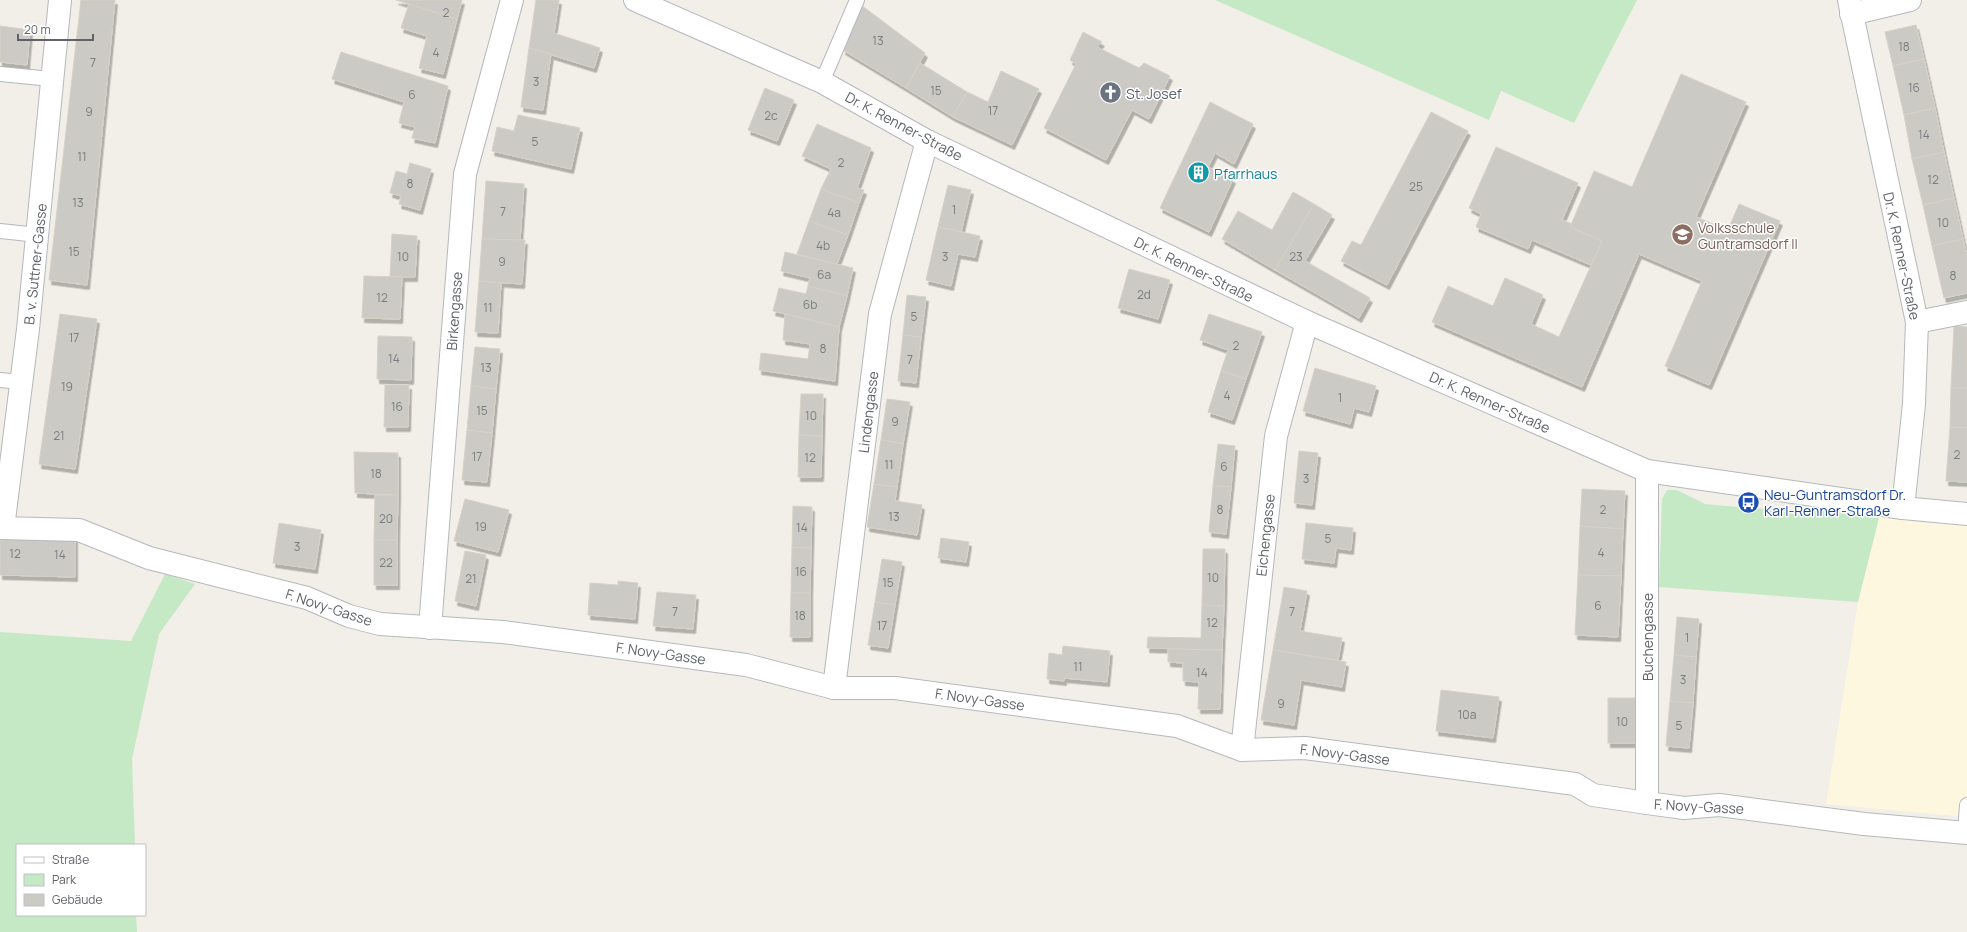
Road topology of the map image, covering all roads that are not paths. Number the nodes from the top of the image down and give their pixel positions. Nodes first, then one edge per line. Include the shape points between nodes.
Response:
1 (60, 0) edge
2 (512, 0) edge
3 (635, 0) edge
4 (856, 0) edge
5 (1910, 0) edge
6 (1850, 7) edge
7 (0, 74) edge
8 (51, 79) junction
9 (822, 82) junction
10 (927, 141) junction
11 (0, 231) edge
12 (38, 235) junction
13 (1967, 312) edge
14 (1307, 322) junction
15 (1917, 322) junction
16 (10, 381) edge
17 (1647, 471) junction
18 (1903, 508) junction
19 (1967, 514) edge
20 (1, 528) edge
21 (430, 628) junction
22 (834, 688) junction
23 (1242, 750) junction
24 (1647, 803) junction
25 (1967, 805) edge
26 (1966, 833) edge

1 - 8 street, B. v. Suttner-Gasse
2 - 21 street, Birkengasse via 465,174
3 - 9 street, Dr. K. Renner-Straße
4 - 9 lane
5 - 6 street
6 - 15 street, Dr. K. Renner-Straße
7 - 8 lane
8 - 12 street, B. v. Suttner-Gasse
9 - 10 street, Dr. K. Renner-Straße
10 - 14 street, Dr. K. Renner-Straße
10 - 22 street, Lindengasse via 880,314
11 - 12 lane
12 - 16 street, B. v. Suttner-Gasse
13 - 15 street
14 - 17 street, Dr. K. Renner-Straße
14 - 23 street, Eichengasse via 1276,436
15 - 18 street, Dr. K. Renner-Straße via 1914,404
16 - 20 street, B. v. Suttner-Gasse
17 - 18 street, Dr. K. Renner-Straße
17 - 24 street, Buchengasse
18 - 19 street
20 - 21 street, F. Novy-Gasse via 79,530 149,558 307,598 349,616 380,624
21 - 22 street, F. Novy-Gasse via 504,632 746,665
22 - 23 street, F. Novy-Gasse via 895,688 1177,726
23 - 24 street, F. Novy-Gasse via 1312,749 1575,784 1593,794
24 - 26 street, F. Novy-Gasse via 1684,808 1720,805 1864,824
25 - 26 lane

